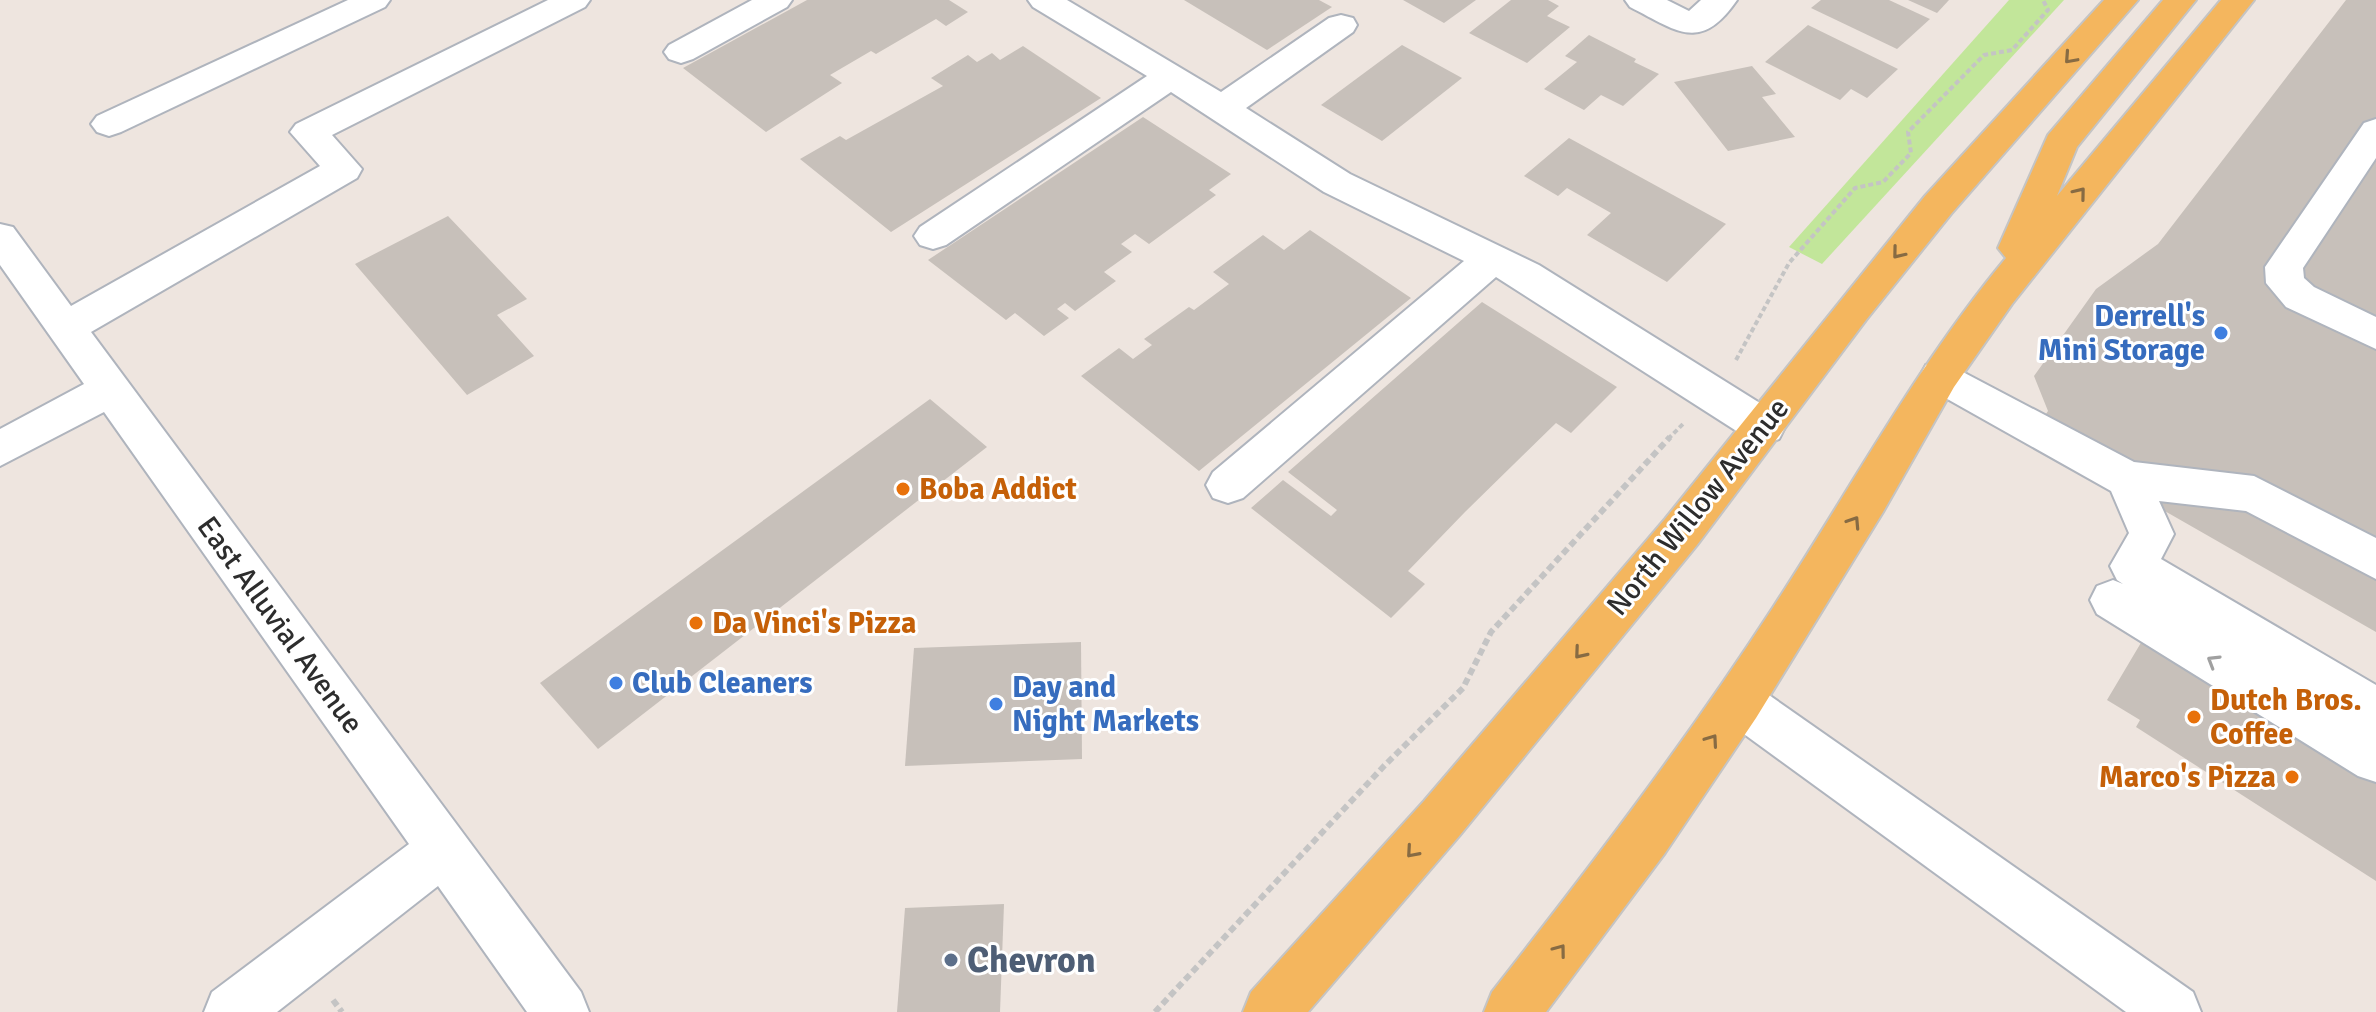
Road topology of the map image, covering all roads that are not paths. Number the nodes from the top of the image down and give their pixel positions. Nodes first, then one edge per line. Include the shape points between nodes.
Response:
1 (374, 0) edge
2 (574, 0) edge
3 (776, 0) edge
4 (1641, 0) edge
5 (1721, 0) edge
6 (2122, 0) edge
7 (2180, 0) edge
8 (2238, 0) edge
9 (1061, 4) edge
10 (1341, 25) dead end
11 (681, 52) dead end
12 (1171, 76) junction
13 (1221, 109) junction
14 (109, 124) dead end
15 (2376, 131) edge
16 (933, 236) dead end
17 (0, 237) edge
18 (1494, 257) junction
19 (1998, 294) junction
20 (66, 327) junction
21 (2376, 334) edge
22 (1940, 376) junction
23 (110, 389) junction
24 (1764, 427) junction
25 (0, 449) edge
26 (2127, 479) junction
27 (1228, 485) dead end
28 (2376, 560) edge
29 (2113, 600) dead end
30 (1739, 702) junction
31 (2376, 711) edge
32 (2376, 759) edge
33 (443, 850) junction
34 (232, 1012) edge
35 (561, 1012) edge
36 (1271, 1012) edge
37 (1512, 1012) edge
38 (2173, 1012) edge

1 - 14 street
2 - 20 street via 308,132 344,169
3 - 11 street
4 - 5 street via 1692,25
6 -> 24 main road, North Willow Avenue via 1938,205
7 - 19 main road via 2061,143
19 -> 8 main road
9 - 12 street
10 - 13 street
12 - 13 street
12 - 16 street
13 - 18 street via 1337,183
15 - 21 street via 2284,267 2285,283 2300,297
17 - 20 street, East Alluvial Avenue
18 - 24 street
18 - 27 street
19 - 22 main road
20 - 23 street, East Alluvial Avenue
22 - 26 street
30 -> 22 main road
23 - 25 street
23 - 33 street, East Alluvial Avenue
24 -> 36 main road, North Willow Avenue via 1452,806
26 - 28 street via 2254,494
26 - 31 street via 2152,534 2133,566
32 -> 29 street
37 -> 30 main road via 1647,835
30 - 38 street
33 - 34 street
33 - 35 street, East Alluvial Avenue

